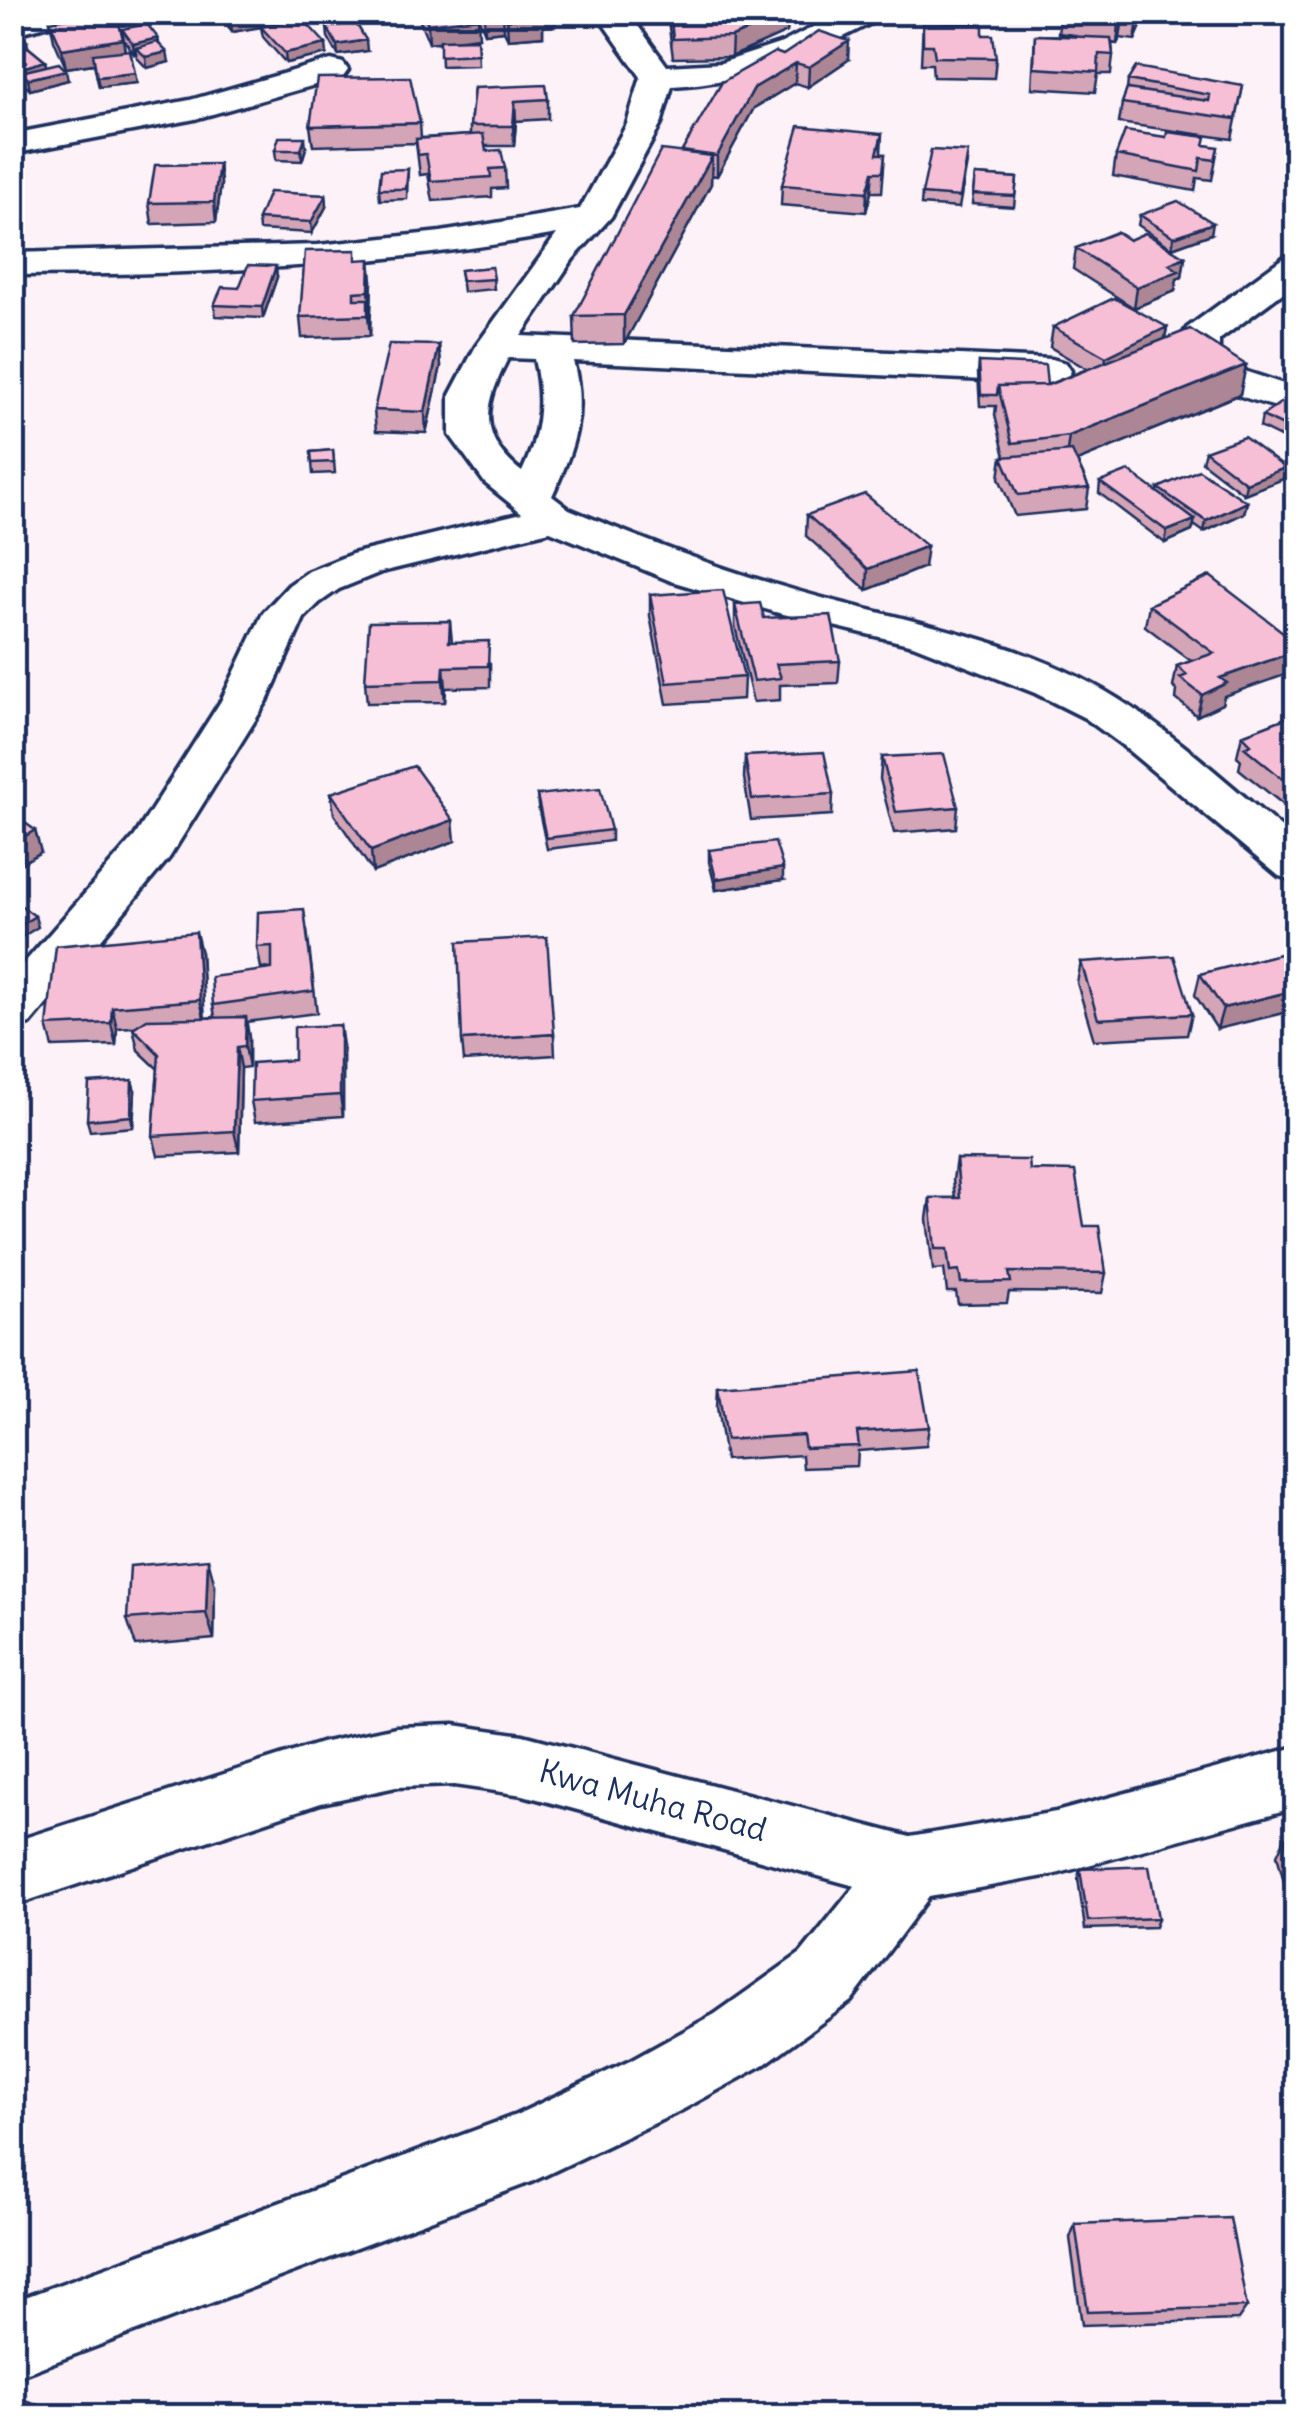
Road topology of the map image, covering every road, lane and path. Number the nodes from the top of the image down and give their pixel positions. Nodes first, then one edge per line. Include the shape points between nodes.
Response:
1 (60, 12) edge
2 (611, 12) edge
3 (868, 12) edge
4 (12, 25) edge
5 (331, 70) dead end
6 (658, 76) junction
7 (12, 144) edge
8 (593, 217) junction
9 (12, 264) edge
10 (1296, 266) edge
11 (495, 346) junction
12 (551, 351) junction
13 (1052, 371) dead end
14 (1296, 400) edge
15 (542, 508) junction
16 (1296, 865) edge
17 (12, 1011) edge
18 (1296, 1777) edge
19 (910, 1869) junction
20 (12, 1874) edge
21 (12, 2340) edge

1 - 4 street
2 - 6 street
3 - 6 street via 794,50 724,73
5 - 7 street via 196,109
6 - 8 street via 644,124
8 - 9 street via 338,254
8 - 11 street via 560,252
10 - 14 street via 1200,336 1197,348 1201,360 1222,374
11 - 12 street
11 - 15 street via 470,395 470,435 499,474
12 - 13 street
12 - 15 street via 564,406
15 - 16 street via 686,572 927,635 1052,683 1138,735
15 - 17 street via 367,564 304,594 285,613 244,701 152,847
18 - 19 street, Kwa Muha Road via 1056,1843
19 - 20 street, Kwa Muha Road via 523,1765 454,1754 396,1757 320,1774
19 - 21 street via 826,1977 740,2039 655,2086 531,2146

